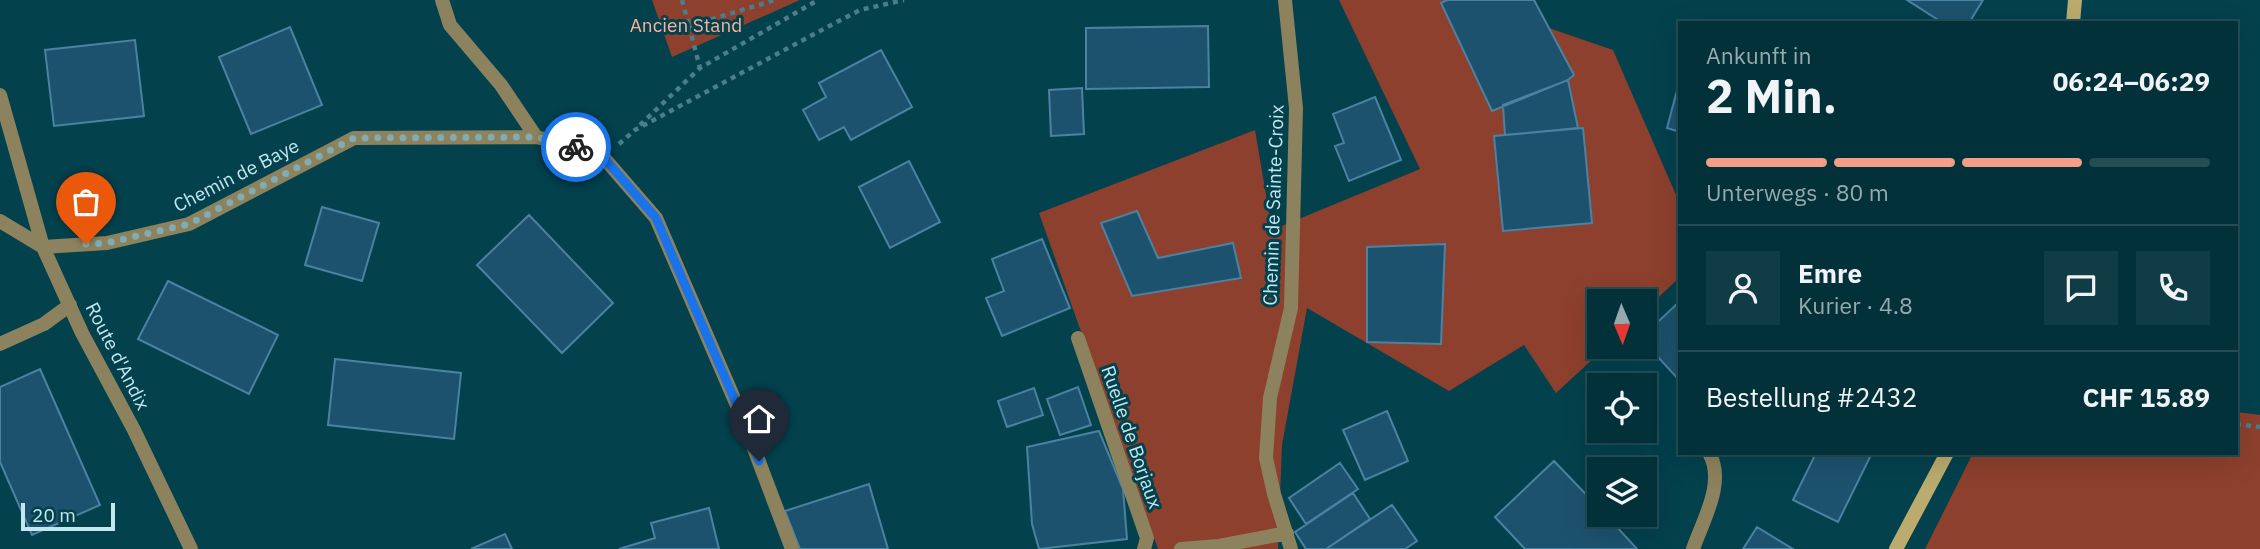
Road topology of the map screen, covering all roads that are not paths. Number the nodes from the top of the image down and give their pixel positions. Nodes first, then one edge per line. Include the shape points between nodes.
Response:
1 (442, 0) edge
2 (1286, 0) edge
3 (2075, 0) edge
4 (2073, 21) edge
5 (0, 95) edge
6 (537, 137) junction
7 (0, 221) edge
8 (43, 247) junction
9 (70, 305) junction
10 (1078, 338) dead end
11 (0, 344) edge
12 (1710, 455) edge
13 (1946, 455) edge
14 (1287, 533) junction
15 (191, 549) edge
16 (792, 549) edge
17 (1144, 549) edge
18 (1181, 549) edge
19 (1291, 549) edge
20 (1693, 549) edge
21 (1896, 549) edge

1 - 6 street via 450,25
2 - 14 street, Chemin de Sainte-Croix via 1296,108 1291,308 1270,398 1266,458
3 - 4 main road
5 - 8 street, Route d'Andix
6 - 8 street, Chemin de Baye via 354,138 189,224 107,243
6 - 16 street, Chemin de Baye via 604,158 656,218 742,417
7 - 8 street
8 - 9 street, Route d'Andix
9 - 11 street via 44,324
9 - 15 street, Route d'Andix
10 - 17 street, Ruelle de Borjaux via 1147,538
12 - 20 street via 1716,476
13 - 21 main road
14 - 18 street
14 - 19 street, Chemin de Sainte-Croix

